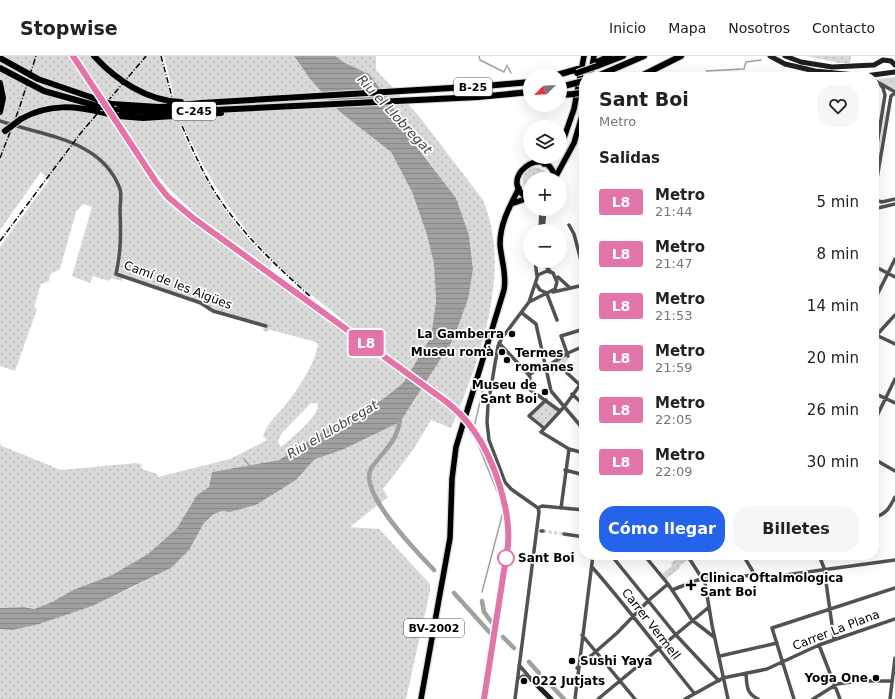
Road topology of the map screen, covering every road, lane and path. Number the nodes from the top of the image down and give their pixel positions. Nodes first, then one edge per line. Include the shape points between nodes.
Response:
1 (94, 56) edge
2 (584, 56) edge
3 (594, 56) edge
4 (610, 56) edge
5 (623, 56) edge
6 (644, 56) edge
7 (681, 56) edge
8 (770, 56) edge
9 (785, 56) edge
10 (0, 58) edge
11 (597, 64) junction
12 (895, 65) edge
13 (0, 68) edge
14 (578, 71) junction
15 (581, 72) edge
16 (591, 72) edge
17 (606, 72) edge
18 (649, 72) edge
19 (829, 72) edge
20 (895, 72) edge
21 (567, 73) edge
22 (879, 74) edge
23 (567, 75) edge
24 (523, 82) edge
25 (579, 82) edge
26 (579, 82) edge
27 (0, 83) edge
28 (880, 83) joint
29 (567, 85) edge
30 (415, 90) joint
31 (579, 93) edge
32 (895, 93) edge
33 (523, 94) edge
34 (567, 94) edge
35 (421, 99) joint
36 (884, 102) junction
37 (201, 103) junction
38 (889, 108) junction
39 (0, 112) edge
40 (117, 113) junction
41 (0, 121) edge
42 (579, 126) edge
43 (567, 129) edge
44 (879, 132) edge
45 (2, 133) edge
46 (529, 164) edge
47 (544, 164) edge
48 (879, 168) edge
49 (552, 172) edge
50 (558, 172) edge
51 (519, 188) junction
52 (523, 192) edge
53 (895, 199) edge
54 (523, 200) edge
55 (879, 200) edge
56 (511, 204) junction
57 (895, 204) edge
58 (879, 208) edge
59 (569, 225) dead end
60 (579, 253) edge
61 (895, 259) edge
62 (536, 268) edge
63 (546, 268) edge
64 (879, 268) edge
65 (553, 273) junction
66 (888, 273) junction
67 (537, 276) junction
68 (895, 277) edge
69 (536, 283) junction
70 (579, 285) edge
71 (570, 288) junction
72 (881, 288) joint
73 (879, 292) edge
74 (549, 293) junction
75 (529, 302) junction
76 (522, 313) junction
77 (895, 315) edge
78 (557, 320) dead end
79 (266, 326) dead end
80 (579, 331) edge
81 (879, 332) edge
82 (879, 338) edge
83 (499, 343) junction
84 (895, 344) edge
85 (579, 348) edge
86 (568, 354) junction
87 (545, 365) junction
88 (567, 373) dead end
89 (529, 375) junction
90 (895, 379) edge
91 (579, 382) edge
92 (579, 387) edge
93 (573, 393) junction
94 (879, 395) edge
95 (886, 398) junction
96 (546, 400) junction
97 (579, 400) edge
98 (895, 403) edge
99 (565, 409) junction
100 (560, 412) junction
101 (879, 412) edge
102 (579, 424) edge
103 (544, 428) junction
104 (569, 449) junction
105 (579, 452) edge
106 (879, 462) edge
107 (565, 470) junction
108 (895, 471) edge
109 (579, 473) edge
110 (895, 497) edge
111 (538, 508) junction
112 (561, 508) junction
113 (579, 510) edge
114 (879, 516) edge
115 (564, 534) tunnel mouth
116 (579, 536) edge
117 (593, 560) edge
118 (614, 560) edge
119 (648, 560) edge
120 (690, 560) edge
121 (745, 560) edge
122 (821, 560) edge
123 (895, 560) edge
124 (592, 567) junction
125 (824, 570) junction
126 (755, 575) junction
127 (704, 581) junction
128 (668, 584) junction
129 (895, 588) edge
130 (672, 590) junction
131 (649, 600) junction
132 (708, 607) junction
133 (830, 609) junction
134 (633, 616) junction
135 (895, 619) edge
136 (692, 620) junction
137 (582, 635) junction
138 (676, 635) junction
139 (714, 637) junction
140 (834, 639) junction
141 (777, 643) junction
142 (819, 645) junction
143 (658, 650) junction
144 (596, 652) junction
145 (720, 656) junction
146 (895, 658) edge
147 (783, 661) junction
148 (519, 665) junction
149 (577, 668) junction
150 (746, 673) junction
151 (723, 678) junction
152 (532, 680) junction
153 (517, 681) junction
154 (720, 681) junction
155 (892, 681) junction
156 (620, 682) junction
157 (835, 685) junction
158 (694, 693) junction
159 (420, 699) edge
160 (515, 699) edge
161 (551, 699) edge
162 (575, 699) edge
163 (598, 699) edge
164 (635, 699) edge
165 (685, 699) edge
166 (728, 699) edge
167 (758, 699) edge
168 (794, 699) edge
169 (813, 699) edge
170 (840, 699) edge
171 (890, 699) edge

1 - 37 highway via 119,78 142,92 165,101
2 - 15 main road
3 - 16 main road
4 - 11 highway
5 - 11 highway
6 - 17 highway
7 - 18 highway
8 - 19 street via 801,69
9 - 12 street via 801,62 832,67 874,65 883,60
10 - 37 highway, C-245, bridge via 38,79 112,104 159,107
11 - 14 highway, bridge
13 - 40 highway, C-245, bridge via 44,91
14 - 21 highway
14 - 23 highway
20 - 22 street
24 - 30 highway, B-25
25 - 43 main road
26 - 29 highway, bridge
27 - 39 highway via 3,98
28 - 32 street
28 - 36 street via 885,92
30 - 37 highway, C-245
31 - 34 highway, bridge
32 - 38 street via 891,96
33 - 35 highway, B-25
35 - 40 highway, C-245 via 273,108
36 - 38 street
36 - 44 street
38 - 48 street
40 - 45 highway, bridge via 60,106 38,111 21,119
41 - 79 street, Camí de les Aigües via 67,140 100,159 121,190 121,252 116,274 202,303 213,311
42 - 50 main road via 574,143
46 - 51 main road via 518,177
47 - 49 main road
51 - 52 main road
51 - 56 main road, BV-2002
53 - 55 street
54 - 56 main road
56 - 159 main road, BV-2002 via 500,237 505,275 504,290 456,447 452,475 450,538
57 - 58 street
59 - 60 street
61 - 66 street
62 - 67 street
63 - 65 street
64 - 66 street
65 - 67 street via 544,271
65 - 71 street
65 - 74 street via 557,278 557,284
66 - 68 street
66 - 72 street
67 - 69 street
69 - 74 street via 541,292
69 - 75 street
70 - 71 street
71 - 74 street
72 - 73 street
74 - 75 street
74 - 78 street
75 - 76 street
76 - 83 street
76 - 87 street via 536,324
77 - 81 street
80 - 86 street via 561,336
82 - 84 street
83 - 89 street
83 - 111 street via 488,405 488,435 507,484
85 - 86 street
86 - 87 street
87 - 89 street
87 - 99 street via 551,391 559,398
88 - 91 street
89 - 96 street via 525,386
90 - 95 street
92 - 93 street
93 - 97 street
93 - 99 street
94 - 95 street
95 - 98 street
95 - 101 street
96 - 100 street
96 - 103 street via 529,416
99 - 100 street
99 - 102 street
100 - 103 street
103 - 104 street via 541,432
104 - 105 street
104 - 107 street
106 - 108 street
107 - 109 street
107 - 112 street
110 - 114 street via 886,512
111 - 112 street
111 - 148 street
112 - 113 street
115 - 116 street
117 - 124 street
118 - 131 street
119 - 128 street
120 - 127 street
121 - 126 street
122 - 125 street
123 - 125 street
124 - 134 street, Carrer Vermell
124 - 137 street
125 - 126 street via 778,576
125 - 133 street
126 - 127 street
127 - 130 street via 690,582
127 - 132 street
128 - 130 street
128 - 131 street
129 - 133 street
130 - 136 street
131 - 134 street
131 - 138 street
132 - 136 street
132 - 139 street
133 - 140 street
133 - 141 street via 772,628
134 - 143 street, Carrer Vermell
134 - 144 street
135 - 140 street, Carrer La Plana
136 - 138 street
136 - 139 street
137 - 144 street
137 - 149 street
138 - 143 street
138 - 154 street
139 - 145 street
140 - 142 street, Carrer La Plana
141 - 145 street
141 - 147 street
142 - 147 street, Carrer La Plana
142 - 157 street
143 - 156 street
143 - 158 street, Carrer Vermell
144 - 149 street
144 - 156 street
145 - 151 street
146 - 155 street
147 - 150 street, Carrer La Plana via 767,669
147 - 168 street
148 - 152 street
148 - 153 street
149 - 162 street
150 - 151 street, Carrer La Plana
150 - 167 street via 750,695
151 - 154 street
151 - 166 street
152 - 153 street via 523,676
152 - 161 street
153 - 160 street
154 - 158 street
155 - 157 street via 859,681
155 - 171 street
156 - 163 street
156 - 164 street
157 - 169 street
157 - 170 street
158 - 165 street

